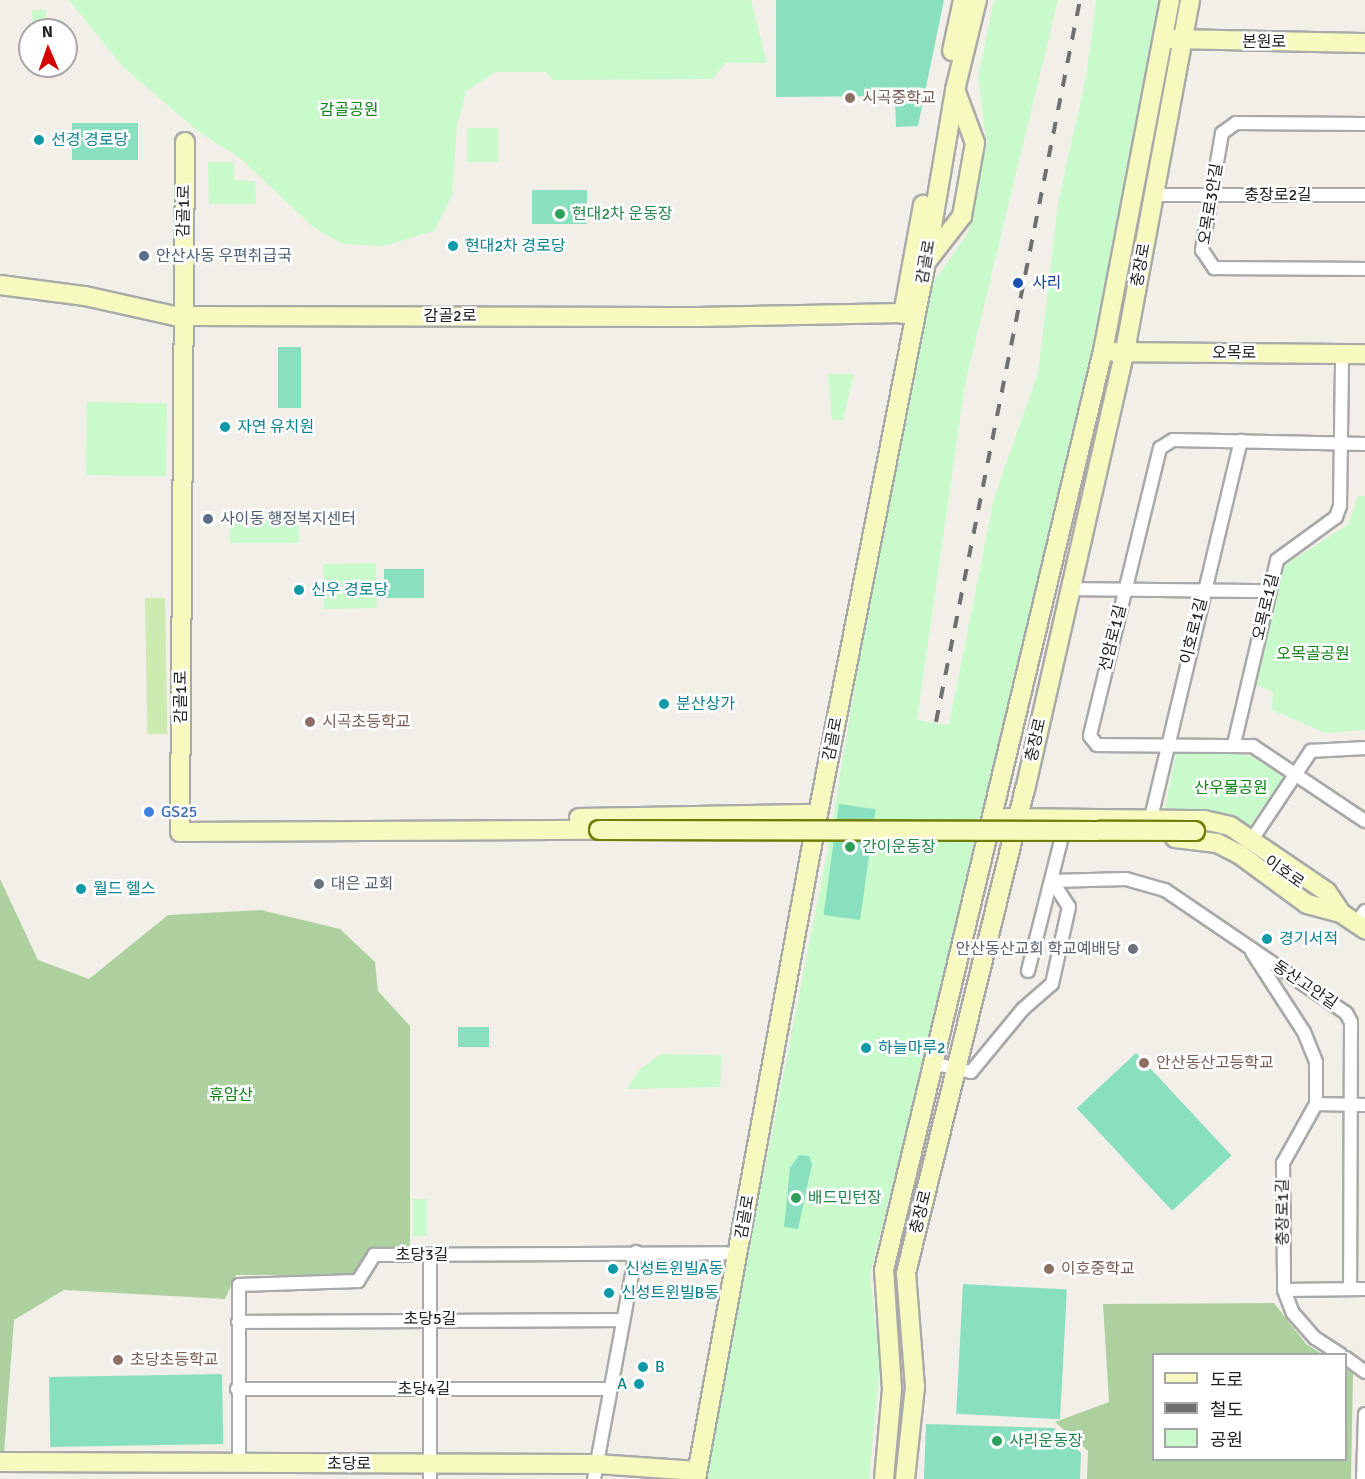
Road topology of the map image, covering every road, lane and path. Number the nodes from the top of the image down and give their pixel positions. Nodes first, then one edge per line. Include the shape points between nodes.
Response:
1 (963, 0) edge
2 (976, 0) edge
3 (1170, 0) edge
4 (1190, 0) edge
5 (1164, 38) junction
6 (1183, 41) junction
7 (1365, 43) edge
8 (955, 90) junction
9 (1365, 124) edge
10 (185, 142) dead end
11 (1155, 195) junction
12 (1211, 195) junction
13 (1365, 195) edge
14 (926, 262) junction
15 (1365, 269) edge
16 (0, 285) edge
17 (903, 313) junction
18 (183, 315) junction
19 (1103, 351) junction
20 (1123, 352) junction
21 (1342, 354) junction
22 (1365, 354) edge
23 (1241, 441) junction
24 (1340, 444) junction
25 (1365, 444) edge
26 (1070, 589) junction
27 (1125, 589) junction
28 (1204, 591) junction
29 (1270, 591) junction
30 (1234, 744) junction
31 (1165, 746) junction
32 (1365, 748) edge
33 (1297, 775) junction
34 (814, 815) junction
35 (993, 818) junction
36 (1016, 818) junction
37 (1365, 821) edge
38 (1150, 822) junction
39 (599, 830) joint
40 (441, 833) junction
41 (810, 834) junction
42 (988, 837) junction
43 (1062, 837) junction
44 (1011, 838) junction
45 (1252, 838) junction
46 (1052, 881) junction
47 (1341, 913) junction
48 (1362, 921) edge
49 (1250, 949) junction
50 (1028, 971) dead end
51 (932, 1062) junction
52 (957, 1070) junction
53 (1316, 1104) junction
54 (1348, 1105) junction
55 (1365, 1105) edge
56 (636, 1252) junction
57 (726, 1253) junction
58 (430, 1255) junction
59 (1350, 1289) junction
60 (1365, 1289) edge
61 (1284, 1290) junction
62 (430, 1319) junction
63 (621, 1320) junction
64 (238, 1322) junction
65 (1338, 1353) edge
66 (1347, 1359) edge
67 (1365, 1372) edge
68 (237, 1389) junction
69 (430, 1389) junction
70 (610, 1389) junction
71 (1365, 1414) edge
72 (0, 1462) edge
73 (239, 1463) junction
74 (430, 1471) edge
75 (117, 1472) edge
76 (596, 1472) edge
77 (691, 1474) edge
78 (884, 1479) edge
79 (905, 1479) edge
80 (1363, 1479) edge

1 - 17 street, 감골로
2 - 8 street, 감골로
3 - 5 street, 충장로
4 - 6 street, 충장로
5 - 6 street, 본원로
5 - 19 street, 충장로
6 - 7 street, 본원로
6 - 11 street, 충장로
8 - 14 street, 감골로
8 - 14 street via 975,143 962,216
9 - 12 street, 오목로3안길 via 1236,123 1222,133
10 - 18 street, 감골1로
11 - 12 street, 충장로2길
11 - 20 street, 충장로
12 - 13 street, 충장로2길
12 - 15 street, 오목로3안길 via 1202,250 1214,268
14 - 34 street, 감골로
16 - 18 street, 감골2로
17 - 18 street, 감골2로 via 697,317
17 - 34 street, 감골로
18 - 40 street, 감골1로 via 180,832
19 - 20 street, 오목로
19 - 35 street, 충장로
20 - 21 street, 오목로
20 - 26 street, 충장로
21 - 22 street, 오목로
21 - 24 street, 오목로1길
23 - 24 street, 선암로1길
23 - 27 street, 선암로1길 via 1173,440 1160,448
23 - 28 street, 이호로1길
24 - 25 street, 선암로1길
24 - 29 street, 오목로1길 via 1340,506 1336,516 1277,560
26 - 27 street
26 - 36 street, 충장로
27 - 28 street
27 - 31 street, 선암로1길 via 1090,736 1097,745
28 - 29 street
28 - 31 street, 이호로1길
29 - 30 street, 오목로1길
30 - 31 street, 선암로1길
30 - 33 street, 선암로1길 via 1253,746
31 - 38 street, 이호로1길
32 - 33 street via 1311,751
33 - 37 street, 선암로1길
33 - 45 street
34 - 40 street via 477,820
34 - 41 street, 감골로
35 - 36 street
35 - 42 street, 충장로
36 - 38 street
36 - 44 street, 충장로
38 - 45 street via 1204,820 1230,826
39 - 40 street, 감골1로
39 - 47 street, 이호로, bridge via 1195,831 1243,843
40 - 41 street via 475,841
41 - 57 street, 감골로
41 - 77 street, 감골로
42 - 44 street
42 - 51 street, 충장로
43 - 44 street
43 - 46 street
43 - 47 street via 1193,838 1217,843 1239,854 1307,904
44 - 52 street, 충장로
45 - 47 street via 1327,892
46 - 49 street, 동산고안길 via 1126,879 1165,890
46 - 50 street
46 - 52 street via 1069,907 1052,984 1023,1009 971,1072
47 - 48 street, 이호로
49 - 53 street via 1304,1032 1316,1062
49 - 54 street, 동산고안길 via 1346,1013 1351,1022
51 - 52 street
51 - 78 street, 충장로 via 884,1270 892,1389
52 - 79 street, 충장로 via 906,1273 915,1387
53 - 54 street
53 - 61 street, 충장로1길 via 1283,1162
54 - 55 street
54 - 59 street, 동산고안길
56 - 57 street, 초당3길
56 - 58 street, 초당3길
56 - 63 street
57 - 77 street, 감골로
58 - 62 street
58 - 64 street, 초당3길 via 374,1255 358,1281 239,1285
59 - 60 street
59 - 61 street
61 - 65 street, 충장로1길 via 1293,1313 1315,1338
62 - 63 street, 초당5길
62 - 64 street, 초당5길
62 - 69 street
63 - 70 street
64 - 68 street, 초당3길
66 - 67 street
68 - 69 street, 초당4길
68 - 73 street, 초당3길
69 - 70 street, 초당4길
69 - 74 street
70 - 76 street
71 - 80 street
72 - 75 street, 초당로
73 - 74 street, 초당로
73 - 75 street, 초당로
74 - 76 street, 초당로
76 - 77 street, 초당로

